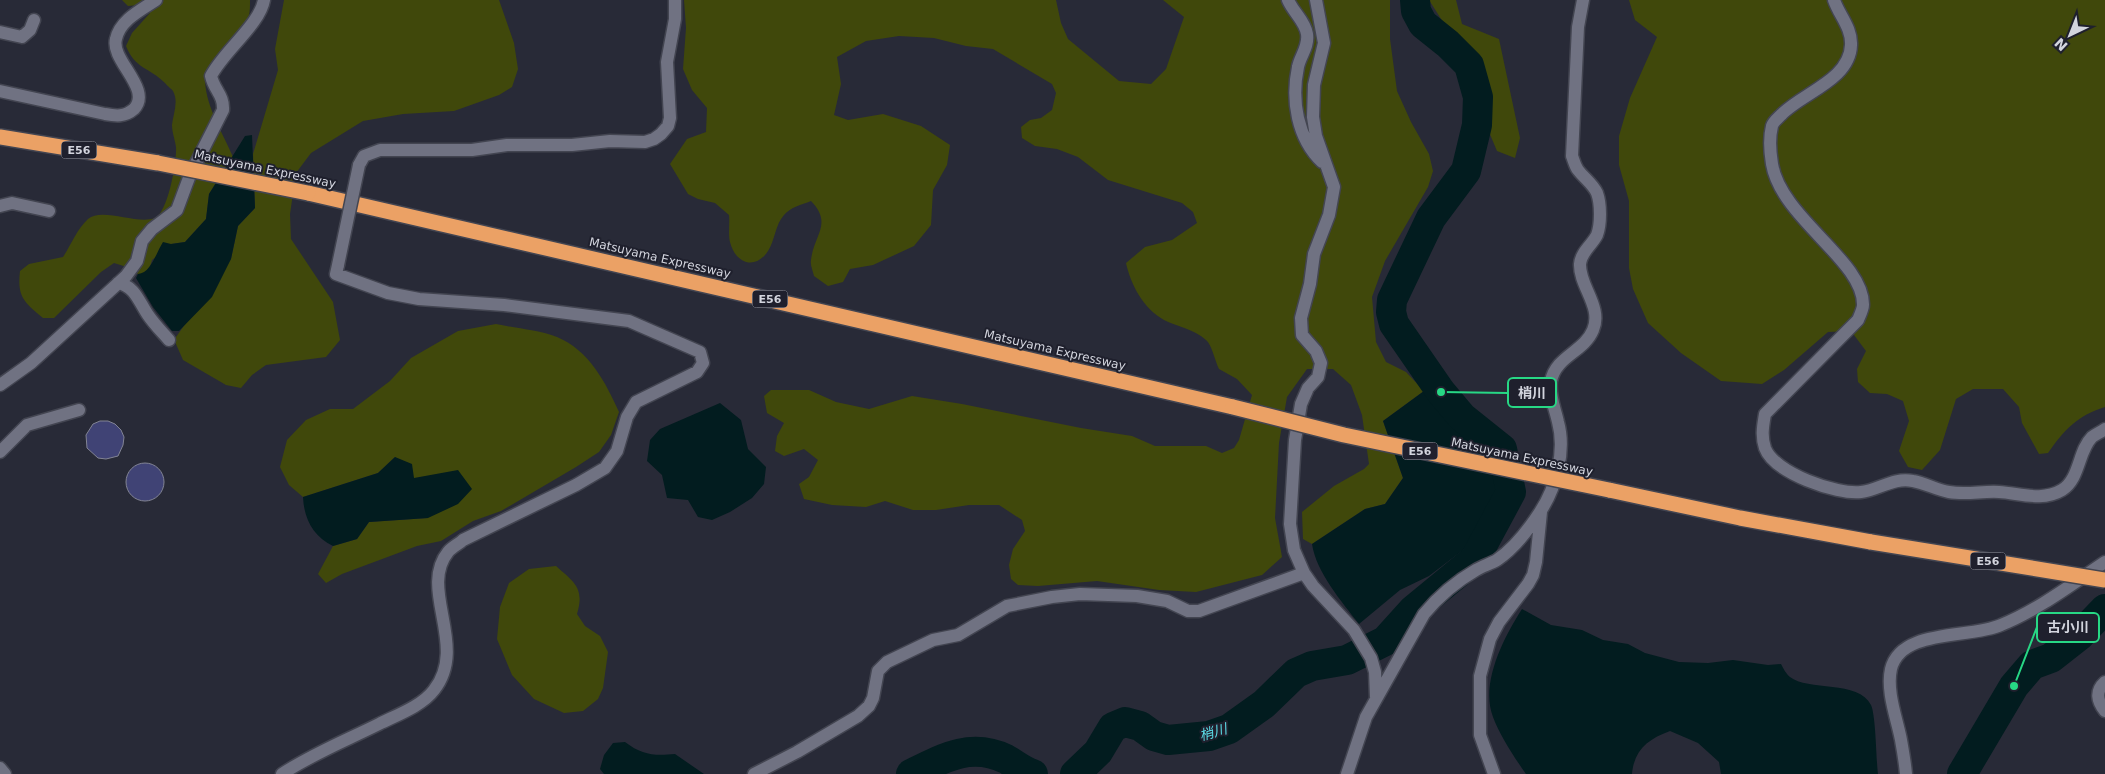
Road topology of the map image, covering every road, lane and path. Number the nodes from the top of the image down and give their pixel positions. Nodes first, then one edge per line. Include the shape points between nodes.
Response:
1 (156, 0) edge
2 (264, 0) edge
3 (675, 0) edge
4 (1288, 0) edge
5 (1316, 0) edge
6 (1583, 0) edge
7 (1834, 0) edge
8 (34, 20) dead end
9 (0, 32) edge
10 (0, 91) edge
11 (0, 136) edge
12 (1327, 167) junction
13 (0, 206) edge
14 (49, 211) dead end
15 (118, 283) junction
16 (169, 340) dead end
17 (0, 385) edge
18 (79, 410) dead end
19 (2105, 429) edge
20 (0, 452) edge
21 (1541, 511) junction
22 (2105, 562) edge
23 (1304, 573) junction
24 (2105, 580) edge
25 (2105, 682) edge
26 (1376, 697) junction
27 (2105, 710) edge
28 (0, 768) edge
29 (6, 774) edge
30 (282, 774) edge
31 (754, 774) edge
32 (1347, 774) edge
33 (1494, 774) edge
34 (1906, 774) edge

1 - 10 street via 132,16 120,28 115,40 116,52 136,85 138,96 136,107 128,114 105,114
2 - 15 street via 257,16 211,76 224,100 224,110 190,175 177,210 142,241 136,261
3 - 30 street, bridge via 667,62 670,118 668,126 654,139 646,142 507,145 472,150 380,150 364,156 359,165 336,274 412,298 504,305 629,321 700,352 703,363 697,372 636,402 627,417 617,451 605,468 463,540 449,551 437,578 448,646 447,664 434,691 398,715 300,762
4 - 12 street via 1307,35 1305,51 1298,65 1296,114 1314,154
5 - 12 street via 1324,43 1314,85 1313,117
6 - 21 street via 1578,27 1572,156 1577,169 1597,193 1600,214 1597,235 1585,250 1580,264 1591,295 1594,328 1584,343 1559,363 1552,380 1551,395 1559,424 1560,461
7 - 19 street via 1852,44 1849,60 1830,81 1788,107 1772,124 1771,159 1784,196 1851,271 1863,305 1858,320 1765,414 1762,431 1769,455 1785,470 1849,493 1864,492 1898,480 1912,480 1946,492 2032,496 2062,490 2071,481 2092,438
8 - 9 street via 22,37
11 - 24 highway, Matsuyama Expressway / E56, bridge via 308,193 1354,437 1740,518
12 - 23 street via 1334,187 1329,214 1314,254 1310,284 1300,318 1302,335 1321,362 1318,377 1308,388 1301,404 1295,440 1290,524 1294,550
13 - 14 street via 12,203
15 - 16 street via 131,289
15 - 17 street via 31,363
18 - 20 street via 27,425
21 - 26 street via 1497,560 1476,570 1424,614
21 - 33 street via 1533,575 1490,639 1480,676 1480,736
22 - 34 street via 2000,626 1921,641 1906,647 1896,657 1890,686
23 - 26 street via 1365,646 1375,672
23 - 31 street via 1199,611 1188,611 1168,601 1137,596 1080,594 1007,606 958,635 933,640 887,662 878,671 869,706 858,716
25 - 27 street via 2097,695
26 - 32 street
28 - 29 street

